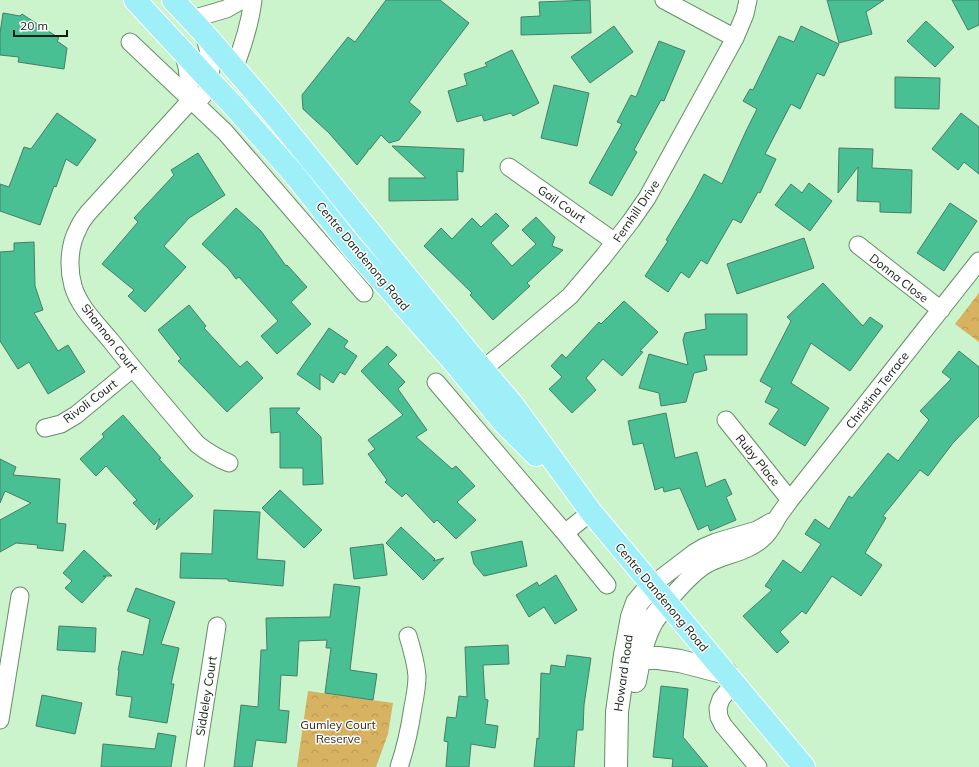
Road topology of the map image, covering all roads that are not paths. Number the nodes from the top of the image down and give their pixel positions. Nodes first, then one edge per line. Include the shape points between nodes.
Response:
1 (135, 0) edge
2 (173, 0) edge
3 (242, 0) edge
4 (253, 0) edge
5 (664, 0) edge
6 (748, 0) edge
7 (197, 26) junction
8 (735, 38) junction
9 (130, 42) dead end
10 (183, 52) junction
11 (234, 69) junction
12 (210, 81) junction
13 (191, 100) junction
14 (509, 167) dead end
15 (615, 242) junction
16 (858, 245) dead end
17 (979, 261) edge
18 (364, 293) dead end
19 (941, 310) junction
20 (133, 368) junction
21 (476, 375) junction
22 (436, 382) dead end
23 (726, 420) dead end
24 (45, 428) dead end
25 (229, 463) dead end
26 (790, 500) junction
27 (591, 512) junction
28 (776, 519) junction
29 (564, 533) junction
30 (607, 585) dead end
31 (652, 585) junction
32 (20, 596) dead end
33 (666, 602) junction
34 (217, 626) dead end
35 (408, 636) dead end
36 (640, 658) junction
37 (730, 678) junction
38 (0, 720) edge
39 (195, 767) edge
40 (399, 767) edge
41 (617, 767) edge
42 (758, 767) edge
43 (804, 767) edge

1 - 10 main road, Centre Dandenong Road
2 - 7 main road, Centre Dandenong Road
3 - 7 street
4 - 11 street via 243,46
5 - 8 street
6 - 8 street, Fernhill Drive
7 - 11 main road, Centre Dandenong Road
7 - 12 street via 210,55
8 - 15 street, Fernhill Drive via 647,198
9 - 13 street, Centre Dandenong Road
10 - 12 main road, Centre Dandenong Road
10 - 13 street
11 - 21 main road, Centre Dandenong Road via 272,112
12 - 13 street, Shannon Court via 206,92 198,100
12 - 21 main road, Centre Dandenong Road via 293,173 352,247 452,360
13 - 18 street, Centre Dandenong Road via 225,132
13 - 20 street, Shannon Court via 88,214 72,244 71,274 78,298
14 - 15 street, Gail Court
15 - 21 street, Fernhill Drive via 570,296
16 - 19 street, Donna Close
17 - 19 street, Christina Terrace
19 - 26 street, Christina Terrace
20 - 24 street, Rivoli Court via 76,415 61,424
20 - 25 street, Shannon Court via 197,444
21 - 27 main road, Centre Dandenong Road via 504,423
22 - 29 street
23 - 26 street, Ruby Place
26 - 28 street, Christina Terrace
27 - 29 street
27 - 31 main road, Centre Dandenong Road
28 - 31 street, Christina Terrace via 757,530 704,547
28 - 33 street, Christina Terrace via 764,538 739,552 705,565
29 - 30 street
31 - 33 main road, Centre Dandenong Road
31 - 41 main road, Howard Road via 637,603 632,617 617,712
32 - 38 street
33 - 36 main road, Howard Road via 646,634
33 - 37 main road, Centre Dandenong Road
34 - 39 street, Siddeley Court
35 - 40 street via 417,676 411,718
36 - 37 main road via 680,661
36 - 41 main road, Howard Road
37 - 42 street via 718,708 718,716
37 - 43 main road, Centre Dandenong Road

